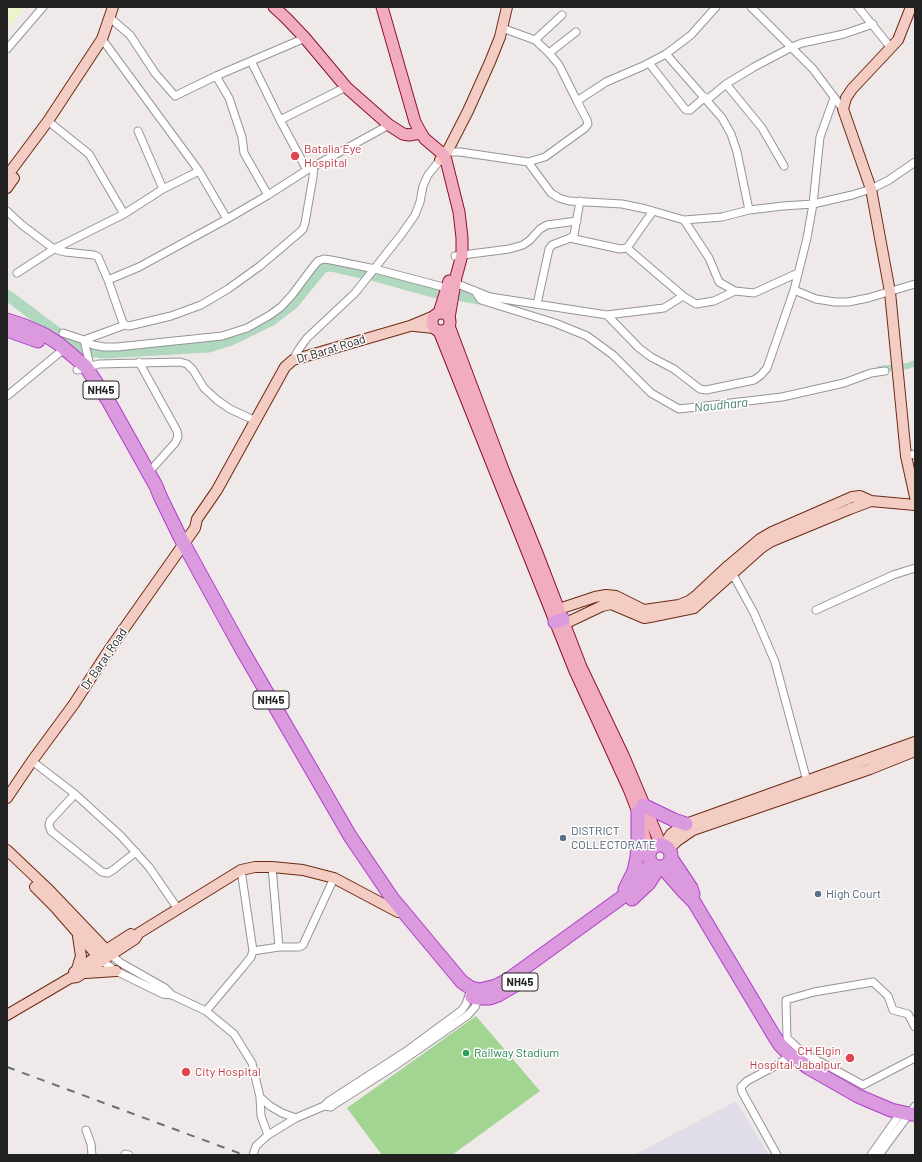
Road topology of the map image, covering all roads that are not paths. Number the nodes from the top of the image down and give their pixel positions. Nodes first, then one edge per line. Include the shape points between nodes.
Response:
1 (43, 7) edge
2 (113, 7) edge
3 (274, 7) edge
4 (382, 7) edge
5 (507, 7) edge
6 (716, 7) edge
7 (752, 7) edge
8 (858, 7) edge
9 (911, 7) edge
10 (562, 15) dead end
11 (109, 17) junction
12 (873, 24) junction
13 (502, 28) junction
14 (576, 32) dead end
15 (304, 38) junction
16 (102, 39) junction
17 (535, 40) junction
18 (792, 48) junction
19 (891, 48) junction
20 (7, 49) edge
21 (549, 53) junction
22 (666, 54) junction
23 (250, 61) junction
24 (649, 63) junction
25 (216, 76) junction
26 (726, 84) junction
27 (346, 87) junction
28 (706, 98) junction
29 (834, 98) junction
30 (577, 101) junction
31 (843, 109) junction
32 (280, 120) junction
33 (48, 121) junction
34 (389, 125) junction
35 (138, 131) dead end
36 (417, 134) junction
37 (443, 156) junction
38 (528, 162) junction
39 (915, 162) edge
40 (784, 166) dead end
41 (310, 168) junction
42 (199, 171) junction
43 (11, 177) edge
44 (7, 188) edge
45 (163, 189) junction
46 (871, 189) junction
47 (268, 195) junction
48 (580, 201) junction
49 (813, 204) junction
50 (749, 210) junction
51 (7, 211) edge
52 (653, 211) junction
53 (124, 214) junction
54 (227, 219) junction
55 (684, 220) junction
56 (577, 221) junction
57 (570, 238) junction
58 (628, 248) junction
59 (54, 249) junction
60 (458, 256) junction
61 (375, 269) junction
62 (18, 273) dead end
63 (798, 273) junction
64 (108, 280) junction
65 (915, 284) edge
66 (451, 286) junction
67 (794, 290) junction
68 (475, 291) junction
69 (735, 291) junction
70 (890, 292) junction
71 (682, 296) junction
72 (537, 304) junction
73 (606, 315) junction
74 (7, 320) edge
75 (441, 322) junction
76 (125, 325) junction
77 (7, 330) edge
78 (63, 333) dead end
79 (84, 340) junction
80 (59, 353) junction
81 (293, 360) junction
82 (139, 362) junction
83 (84, 368) junction
84 (885, 371) dead end
85 (7, 396) edge
86 (256, 421) junction
87 (911, 455) edge
88 (149, 472) junction
89 (160, 496) junction
90 (915, 497) edge
91 (915, 506) edge
92 (182, 540) junction
93 (915, 568) edge
94 (730, 570) junction
95 (816, 610) dead end
96 (560, 618) junction
97 (915, 742) edge
98 (915, 751) edge
99 (32, 761) junction
100 (807, 781) junction
101 (7, 785) edge
102 (75, 794) junction
103 (7, 798) edge
104 (640, 808) junction
105 (686, 824) junction
106 (7, 850) edge
107 (136, 852) junction
108 (661, 856) junction
109 (7, 860) edge
110 (272, 867) junction
111 (241, 870) junction
112 (334, 878) junction
113 (621, 898) junction
114 (178, 909) junction
115 (401, 912) junction
116 (77, 934) junction
117 (279, 947) junction
118 (253, 951) junction
119 (108, 952) junction
120 (99, 958) junction
121 (116, 970) junction
122 (80, 971) junction
123 (475, 993) junction
124 (172, 995) junction
125 (206, 1011) junction
126 (7, 1015) edge
127 (915, 1027) edge
128 (790, 1055) junction
129 (915, 1058) edge
130 (260, 1097) junction
131 (908, 1110) edge
132 (296, 1118) junction
133 (86, 1130) dead end
134 (268, 1135) junction
135 (92, 1155) edge
136 (253, 1155) edge
137 (777, 1155) edge
138 (871, 1155) edge
139 (879, 1155) edge

1 - 20 street
2 - 11 street
3 - 15 main road
4 - 36 main road
5 - 13 street
6 - 22 street via 691,35
7 - 18 street
8 - 12 street
9 - 19 street via 898,40
10 - 17 street
11 - 16 street
11 - 25 street via 130,35 154,73 175,96
12 - 18 street
12 - 19 street
13 - 17 street
13 - 37 street via 468,111
14 - 21 street
15 - 23 street
15 - 27 main road
16 - 33 street
16 - 42 street
17 - 21 street
18 - 26 street
18 - 29 street via 813,69
19 - 31 street via 852,89
21 - 30 street via 559,65
22 - 24 street
22 - 28 street
23 - 25 street
23 - 32 street
24 - 28 street via 685,109 690,110
24 - 30 street via 606,82
25 - 47 street via 229,98 242,137 244,153
26 - 28 street
26 - 40 street via 762,128
27 - 32 street
27 - 34 main road
28 - 50 street via 722,118 738,152
29 - 31 street
29 - 49 street via 820,137
30 - 38 street via 587,120 585,128 545,157
31 - 46 street
32 - 41 street
33 - 43 street
33 - 53 street via 90,154
34 - 36 main road via 403,134
34 - 41 street
35 - 45 street
36 - 37 main road via 417,141 422,146
37 - 38 street via 460,152
37 - 60 main road
37 - 61 street via 428,175 415,215
38 - 48 street via 552,193 559,198
39 - 46 street via 890,180
41 - 47 street
41 - 76 street via 313,177 304,229 265,262 228,289 200,305 171,316
42 - 45 street
42 - 54 street
43 - 44 street
45 - 53 street
46 - 49 street
46 - 70 street
47 - 54 street
48 - 52 street via 622,204
48 - 56 street
49 - 50 street
49 - 63 street
50 - 55 street via 722,217
51 - 59 street
52 - 55 street
52 - 58 street
53 - 59 street
54 - 64 street via 139,267
55 - 69 street via 709,258 719,282
56 - 57 street via 574,235
56 - 60 street via 547,225 523,245
57 - 58 street via 620,249
57 - 72 street via 552,245 549,249
58 - 71 street
59 - 62 street
59 - 64 street via 94,255 100,260
60 - 66 main road
61 - 66 street
61 - 79 street via 324,259 318,261 281,307 247,328 222,336 117,347 92,345
61 - 81 street via 355,293 307,338
63 - 67 street
63 - 69 street via 754,293
64 - 76 street
65 - 70 street
66 - 68 street
66 - 75 main road
67 - 70 street via 816,299 835,302 848,302
67 - 73 street via 767,368 761,375 754,380 706,390 693,385 674,369 651,357
68 - 72 street via 490,297
68 - 84 street via 481,300 587,336 613,355 651,393 679,409 782,397
69 - 71 street via 714,301 696,304
70 - 87 street via 899,379
71 - 73 street via 664,308
72 - 73 street
74 - 83 highway, NH45 via 45,335 59,344
75 - 81 street, Dr Barat Road via 410,326
75 - 96 main road
76 - 79 street
77 - 80 highway, NH45 via 32,337
78 - 79 street
79 - 83 street
80 - 83 highway, NH45
80 - 85 street
81 - 86 street, Dr Barat Road via 285,367
82 - 83 street via 99,364
82 - 86 street via 187,364 204,388 217,400
82 - 88 street via 178,437
83 - 88 highway, NH45 via 110,402
83 - 89 highway, NH45 via 96,395 153,490
86 - 92 street, Dr Barat Road via 217,490 197,519 189,524
87 - 90 street
88 - 89 highway, NH45
89 - 92 highway, NH45
91 - 94 street via 871,501 860,496 852,497 760,539
92 - 99 street, Dr Barat Road via 64,718
92 - 101 street, Dr Barat Road
92 - 115 highway, NH45 via 254,672 350,836
93 - 95 street via 893,574
94 - 96 street via 698,595 679,605 644,610 616,596 595,597
94 - 96 street via 700,604 688,610 644,618 611,604
94 - 100 street via 754,613 774,662
96 - 104 main road via 623,755
97 - 100 street
98 - 108 street via 693,830
99 - 102 street
99 - 103 street, Dr Barat Road
100 - 105 street
102 - 107 street
102 - 107 street via 50,821 51,831 102,872 108,873
104 - 105 highway
104 - 108 main road
104 - 113 highway via 637,857 634,871
105 - 108 street via 671,834
106 - 119 street
107 - 114 street
108 - 113 highway, NH45
108 - 123 highway, NH45 via 649,883 614,913 498,995 490,998
108 - 128 highway via 691,888 694,902 773,1034
109 - 116 street via 41,892
110 - 111 street
110 - 112 street via 303,870
110 - 117 street
111 - 114 street
111 - 118 street
112 - 115 street
112 - 117 street via 303,945
113 - 123 highway, NH45 via 509,979
114 - 119 street via 139,933 131,934
115 - 123 highway, NH45 via 450,970
116 - 120 street
116 - 122 street via 81,947
117 - 118 street
118 - 125 street via 251,957
119 - 120 street
119 - 124 street
120 - 121 street
120 - 122 street
121 - 122 street
121 - 124 street via 163,994
122 - 126 street via 77,977 70,978
123 - 132 street via 475,1007 468,1015 331,1107 324,1106
124 - 125 street
125 - 130 street via 234,1034 252,1063
127 - 129 street via 908,1014 893,1010 888,996 873,982 814,992 786,1000 787,1038 802,1052 863,1085
128 - 131 highway via 837,1085 869,1101
128 - 137 street via 741,1087
130 - 132 street via 270,1106
130 - 134 street via 261,1116
131 - 138 street
131 - 139 street
132 - 134 street
133 - 135 street
134 - 136 street via 256,1146

